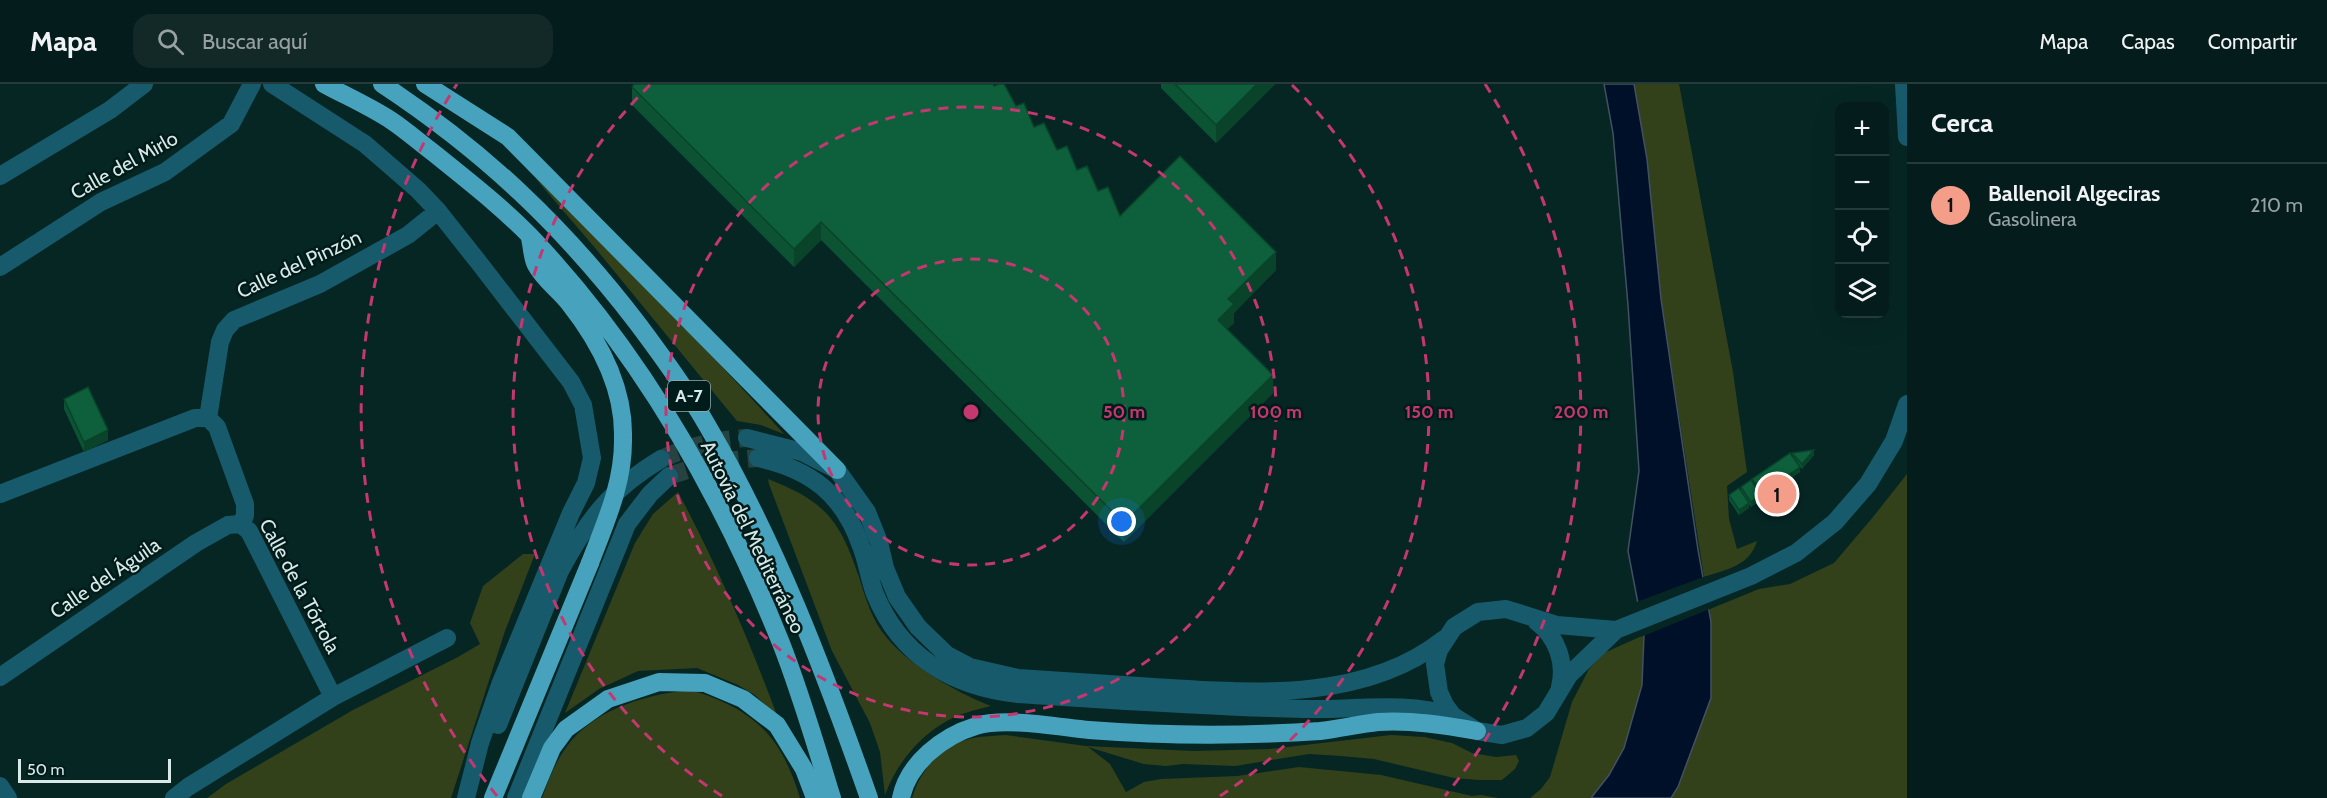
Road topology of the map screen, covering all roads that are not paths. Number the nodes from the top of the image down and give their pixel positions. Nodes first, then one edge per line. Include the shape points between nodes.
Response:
1 (144, 84) edge
2 (252, 84) edge
3 (272, 84) edge
4 (324, 84) edge
5 (382, 84) edge
6 (425, 84) edge
7 (1904, 84) edge
8 (1907, 137) edge
9 (0, 176) edge
10 (438, 211) junction
11 (530, 236) junction
12 (0, 267) edge
13 (1907, 404) edge
14 (208, 418) junction
15 (747, 438) tunnel mouth
16 (758, 458) tunnel mouth
17 (837, 470) junction
18 (0, 494) edge
19 (240, 524) junction
20 (1533, 618) junction
21 (1617, 630) junction
22 (447, 638) dead end
23 (1445, 638) junction
24 (0, 677) edge
25 (1558, 692) junction
26 (333, 697) junction
27 (1454, 716) junction
28 (1477, 731) junction
29 (0, 786) edge
30 (8, 798) edge
31 (174, 798) edge
32 (467, 798) edge
33 (493, 798) edge
34 (516, 798) edge
35 (531, 798) edge
36 (815, 798) edge
37 (832, 798) edge
38 (869, 798) edge
39 (901, 798) edge

1 - 9 street via 110,111
2 - 12 street, Calle del Mirlo via 231,124 165,172 100,202
3 - 10 street via 365,144 405,176
4 - 11 highway, Autovía del Mediterráneo / A-7 via 391,120 463,176
5 - 38 highway, Autovía del Mediterráneo / A-7 via 486,161 546,216 606,283 660,354 707,424 787,582
6 - 17 highway via 508,137
7 - 8 street
10 - 14 street, Calle del Pinzón via 408,235 320,284 234,320 220,342
10 - 32 street via 571,382 583,405 592,458 586,483 500,685
11 - 33 highway, bridge via 535,264 596,341 610,372 620,403 624,458 590,563
11 - 37 highway, Autovía del Mediterráneo / A-7 via 630,359 711,494 781,643
13 - 21 street via 1894,441 1868,484 1835,522 1796,553 1751,576
14 - 18 street via 195,418
14 - 19 street, Calle de la Tórtola via 217,427 245,504
15 - 17 street via 802,452
16 - 27 street via 808,475 832,496 842,507 861,545 875,593 896,631 928,662 965,683 988,691 1018,694 1306,709 1404,708
17 - 23 street via 867,512 897,597 918,627 947,655 991,673 1216,691 1317,689 1386,672 1426,653
19 - 24 street, Calle del Águila via 228,525 196,543
19 - 26 street, Calle de la Tórtola via 249,531
20 - 21 street via 1557,625
20 - 23 street via 1506,609 1485,610 1465,618
20 - 25 street via 1552,638 1558,651 1562,664
21 - 25 street via 1585,657
22 - 26 street
23 - 27 street via 1435,664 1435,678 1444,705
25 - 28 street via 1546,713 1527,728 1502,735
26 - 31 street
27 - 28 street
28 - 39 highway via 1421,721 1207,736 1008,723 977,725 947,738 921,759
29 - 30 street
32 - 34 street via 570,551 610,497 643,470 665,468 627,524
35 - 36 highway via 552,748 566,729 608,699 660,682 705,683 743,699 777,725 804,769

